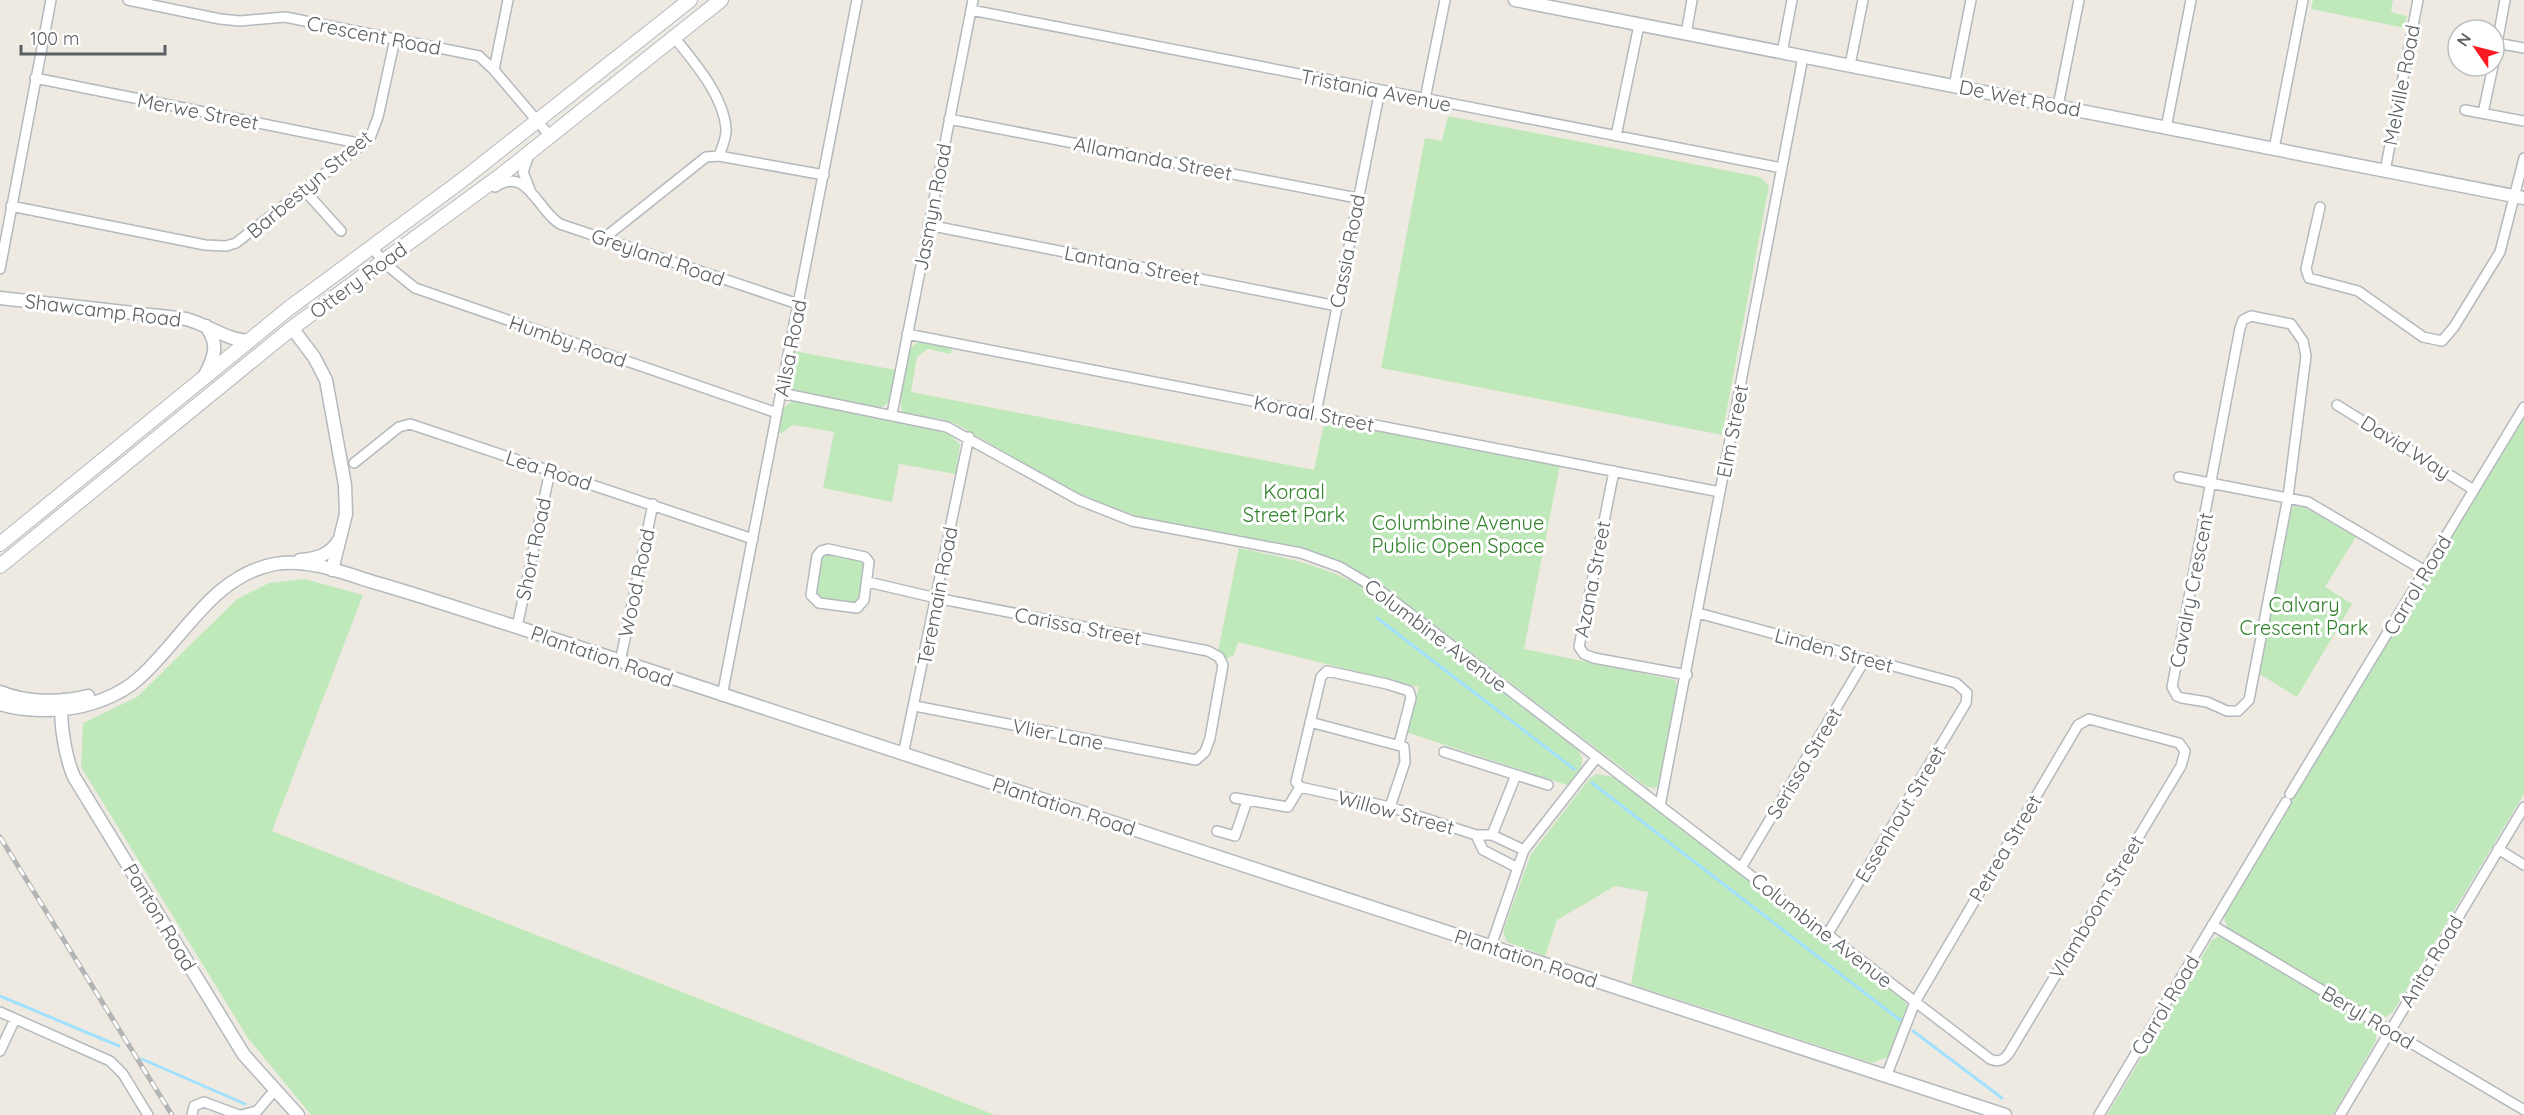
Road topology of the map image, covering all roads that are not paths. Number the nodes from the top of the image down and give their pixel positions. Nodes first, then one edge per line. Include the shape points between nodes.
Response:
1 (51, 0) edge
2 (128, 0) edge
3 (508, 0) edge
4 (690, 0) edge
5 (721, 0) edge
6 (857, 0) edge
7 (973, 0) edge
8 (1444, 0) edge
9 (1692, 0) edge
10 (1792, 0) edge
11 (1863, 0) edge
12 (1971, 0) edge
13 (2079, 0) edge
14 (2191, 0) edge
15 (2303, 0) edge
16 (2418, 0) edge
17 (2505, 0) edge
18 (1520, 1) edge
19 (174, 4) edge
20 (971, 10) junction
21 (2502, 18) edge
22 (1639, 25) junction
23 (1686, 34) junction
24 (674, 37) junction
25 (395, 39) junction
26 (2506, 45) edge
27 (2524, 48) edge
28 (1782, 53) junction
29 (1803, 57) junction
30 (1850, 65) junction
31 (494, 70) junction
32 (35, 78) junction
33 (2490, 78) edge
34 (1954, 86) junction
35 (1380, 90) junction
36 (1425, 99) junction
37 (2058, 106) junction
38 (2465, 110) dead end
39 (2483, 113) junction
40 (949, 119) junction
41 (537, 121) junction
42 (2524, 121) edge
43 (2166, 128) junction
44 (550, 136) junction
45 (1616, 136) junction
46 (359, 147) junction
47 (2274, 149) junction
48 (530, 152) junction
49 (719, 156) junction
50 (2524, 158) edge
51 (1782, 168) junction
52 (2385, 171) junction
53 (824, 175) junction
54 (304, 190) junction
55 (531, 192) junction
56 (2520, 197) edge
57 (1357, 198) junction
58 (462, 204) junction
59 (11, 206) junction
60 (2320, 207) dead end
61 (928, 225) junction
62 (341, 231) dead end
63 (603, 239) junction
64 (374, 248) junction
65 (383, 262) junction
66 (0, 269) edge
67 (0, 298) edge
68 (798, 304) junction
69 (1337, 306) junction
70 (205, 325) junction
71 (292, 328) junction
72 (907, 334) junction
73 (249, 341) junction
74 (203, 378) junction
75 (781, 393) junction
76 (2337, 405) dead end
77 (2524, 407) edge
78 (777, 412) junction
79 (1316, 413) junction
80 (892, 414) junction
81 (969, 437) junction
82 (354, 462) dead end
83 (550, 471) junction
84 (1614, 471) junction
85 (2179, 477) dead end
86 (2212, 484) junction
87 (2474, 490) junction
88 (1720, 492) junction
89 (2288, 497) junction
90 (653, 504) junction
91 (341, 537) junction
92 (753, 539) junction
93 (0, 544) edge
94 (288, 563) junction
95 (0, 566) edge
96 (332, 570) junction
97 (2425, 571) junction
98 (868, 582) junction
99 (936, 598) junction
100 (1698, 613) junction
101 (517, 627) junction
102 (1866, 658) junction
103 (620, 662) junction
104 (151, 664) junction
105 (1687, 675) junction
106 (0, 692) edge
107 (1967, 693) joint
108 (722, 696) junction
109 (92, 703) junction
110 (0, 704) edge
111 (62, 705) junction
112 (915, 706) junction
113 (1310, 722) junction
114 (65, 735) junction
115 (1399, 744) junction
116 (2185, 751) joint
117 (1444, 752) dead end
118 (903, 756) junction
119 (1598, 757) junction
120 (1200, 758) joint
121 (1516, 774) junction
122 (1548, 785) dead end
123 (1300, 787) junction
124 (1235, 798) dead end
125 (1246, 801) junction
126 (1660, 806) junction
127 (1389, 807) junction
128 (2524, 807) edge
129 (1217, 831) dead end
130 (1476, 835) junction
131 (1492, 835) junction
132 (2498, 849) junction
133 (1524, 850) junction
134 (2524, 865) edge
135 (1516, 867) junction
136 (1741, 868) junction
137 (2212, 925) junction
138 (1827, 935) junction
139 (1491, 946) junction
140 (1915, 1002) junction
141 (0, 1012) edge
142 (15, 1019) junction
143 (2389, 1030) junction
144 (0, 1051) edge
145 (2001, 1061) joint
146 (1886, 1077) junction
147 (274, 1091) junction
148 (2524, 1110) edge
149 (192, 1113) edge
150 (148, 1115) edge
151 (240, 1115) edge
152 (298, 1115) edge
153 (2005, 1115) edge
154 (2099, 1115) edge
155 (2340, 1115) edge

1 - 32 street
2 - 19 street, Crescent Road
3 - 31 street
4 - 41 main road, Ottery Road
5 - 24 main road, Ottery Road
6 - 53 street, Ailsa Road
7 - 20 street, Jasmyn Road
8 - 36 street
9 - 23 street
10 - 28 street
11 - 30 street
12 - 34 street
13 - 37 street
14 - 43 street
15 - 47 street
16 - 52 street, Melville Road
17 - 21 street
18 - 22 street, De Wet Road
19 - 25 street, Crescent Road via 240,21 275,16
20 - 35 street, Tristania Avenue
20 - 40 street, Jasmyn Road
22 - 23 street, De Wet Road
22 - 45 street
23 - 28 street, De Wet Road
24 - 44 main road, Ottery Road
24 - 49 street via 707,79 724,121 726,136
25 - 31 street, Crescent Road via 479,56
25 - 46 street, Barbestyn Street via 375,129
26 - 27 street
28 - 29 street, De Wet Road
29 - 30 street, De Wet Road
29 - 51 street, Elm Street
30 - 34 street, De Wet Road
31 - 41 street, Crescent Road
32 - 46 street, Merwe Street via 353,142
32 - 59 street
33 - 39 street
34 - 37 street, De Wet Road
35 - 36 street, Tristania Avenue
35 - 57 street, Cassia Road
36 - 45 street, Tristania Avenue
37 - 43 street, De Wet Road
38 - 39 street
39 - 42 street
40 - 57 street, Allamanda Street
40 - 61 street, Jasmyn Road
41 - 44 street, Crescent Road
41 - 64 main road, Ottery Road
43 - 47 street, De Wet Road
44 - 48 main road, Ottery Road
45 - 51 street, Tristania Avenue
46 - 54 street, Barbestyn Street
47 - 52 street, De Wet Road
48 - 55 street via 523,172
48 - 58 main road, Ottery Road
49 - 53 street
49 - 63 street via 702,160
50 - 56 street
51 - 88 street, Elm Street
52 - 56 street, De Wet Road
53 - 68 street, Ailsa Road
54 - 59 street, Barbestyn Street via 247,238 226,246
54 - 62 street
55 - 58 street via 510,180
55 - 63 street, Greyland Road via 557,222
56 - 60 street via 2496,259 2442,341 2423,338 2368,297 2342,286 2315,281 2307,273
57 - 69 street, Cassia Road
58 - 65 main road, Ottery Road
59 - 66 street
61 - 69 street, Lantana Street
61 - 72 street, Jasmyn Road
63 - 68 street, Greyland Road
64 - 65 street, Humby Road
64 - 73 main road, Ottery Road
65 - 71 main road, Ottery Road
65 - 78 street, Humby Road via 415,288
67 - 70 street, Shawcamp Road via 186,319
68 - 75 street, Ailsa Road
69 - 79 street, Cassia Road
70 - 73 street, Shawcamp Road via 232,340
70 - 74 street, Shawcamp Road via 215,344 215,354
71 - 91 street via 322,370 328,390 345,485 346,514
71 - 95 main road, Ottery Road
72 - 79 street, Koraal Street
72 - 80 street, Jasmyn Road
73 - 74 main road, Ottery Road
74 - 93 main road, Ottery Road
75 - 78 street, Ailsa Road
75 - 80 street, Columbine Avenue
76 - 87 street, David Way
77 - 87 street, Carrol Road
78 - 92 street, Ailsa Road
79 - 84 street, Koraal Street
80 - 81 street, Columbine Avenue via 947,427
81 - 99 street, Teremain Road
81 - 119 street, Columbine Avenue via 1054,487 1107,512 1301,553 1349,572 1382,592
82 - 83 street, Lea Road via 399,427 410,424
83 - 90 street, Lea Road
83 - 101 street, Short Road
84 - 88 street, Koraal Street
84 - 105 street, Azana Street via 1579,647 1594,658
85 - 86 street
86 - 89 street
86 - 89 street, Cavalry Crescent via 2241,324 2251,316 2282,321 2294,326 2307,351
86 - 89 street, Cavalry Crescent via 2172,687 2177,696 2227,711 2238,711 2249,700
87 - 97 street, Carrol Road
88 - 100 street, Elm Street
89 - 97 street via 2308,502
90 - 92 street, Lea Road
90 - 103 street, Wood Road
91 - 94 street via 335,547 321,556
91 - 96 street
92 - 108 street, Ailsa Road
94 - 96 street, Plantation Road
94 - 104 street, Plantation Road via 253,571 225,588
96 - 101 street, Plantation Road
97 - 137 street, Carrol Road
98 - 98 street via 867,559 824,549 816,558 810,592 819,603 857,608 863,603
98 - 99 street, Carissa Street
99 - 112 street, Teremain Road
99 - 120 street, Carissa Street via 1196,648 1219,657 1223,670 1210,738
100 - 102 street, Linden Street
100 - 105 street, Elm Street
101 - 103 street, Plantation Road
102 - 107 street, Linden Street via 1960,685
102 - 136 street, Serissa Street
103 - 108 street, Plantation Road
104 - 109 street, Plantation Road via 130,685
104 - 111 street, Plantation Road via 115,687
105 - 126 street, Elm Street
106 - 111 street, Plantation Road
107 - 138 street, Essenhout Street via 1966,703
108 - 118 street, Plantation Road
109 - 111 street, Plantation Road
109 - 114 street via 73,718
110 - 111 street, Plantation Road via 36,711
111 - 114 street, Panton Road
112 - 118 street, Teremain Road
112 - 120 street, Vlier Lane via 1178,758
113 - 115 street
113 - 115 street via 1325,673 1332,671 1387,684 1411,695
113 - 123 street via 1296,778
114 - 147 street, Panton Road via 74,777 244,1056
115 - 127 street via 1407,754
116 - 140 street, Petrea Street via 2174,741 2089,719 2082,721
116 - 145 street, Vlamboom Street via 2181,766
117 - 121 street
118 - 139 street, Plantation Road
119 - 126 street, Columbine Avenue
119 - 133 street
121 - 122 street
121 - 131 street
123 - 125 street via 1288,807
123 - 127 street, Willow Street
124 - 125 street
125 - 129 street via 1235,836
126 - 136 street, Columbine Avenue
127 - 130 street, Willow Street
128 - 132 street, Anita Road
130 - 131 street, Willow Street
130 - 135 street, Willow Street via 1483,850
131 - 133 street, Willow Street
132 - 134 street
132 - 143 street, Anita Road
133 - 135 street
135 - 139 street
136 - 138 street, Columbine Avenue
137 - 143 street, Beryl Road
137 - 154 street, Carrol Road
138 - 140 street, Columbine Avenue
139 - 146 street, Plantation Road
140 - 145 street, Columbine Avenue via 1990,1059
140 - 146 street, Petrea Street
141 - 142 street
142 - 144 street
142 - 150 street via 116,1066
143 - 148 street, Beryl Road
143 - 155 street, Anita Road
146 - 153 street, Plantation Road
147 - 151 street via 256,1111
147 - 152 street, Panton Road
149 - 151 street via 198,1103 204,1102

